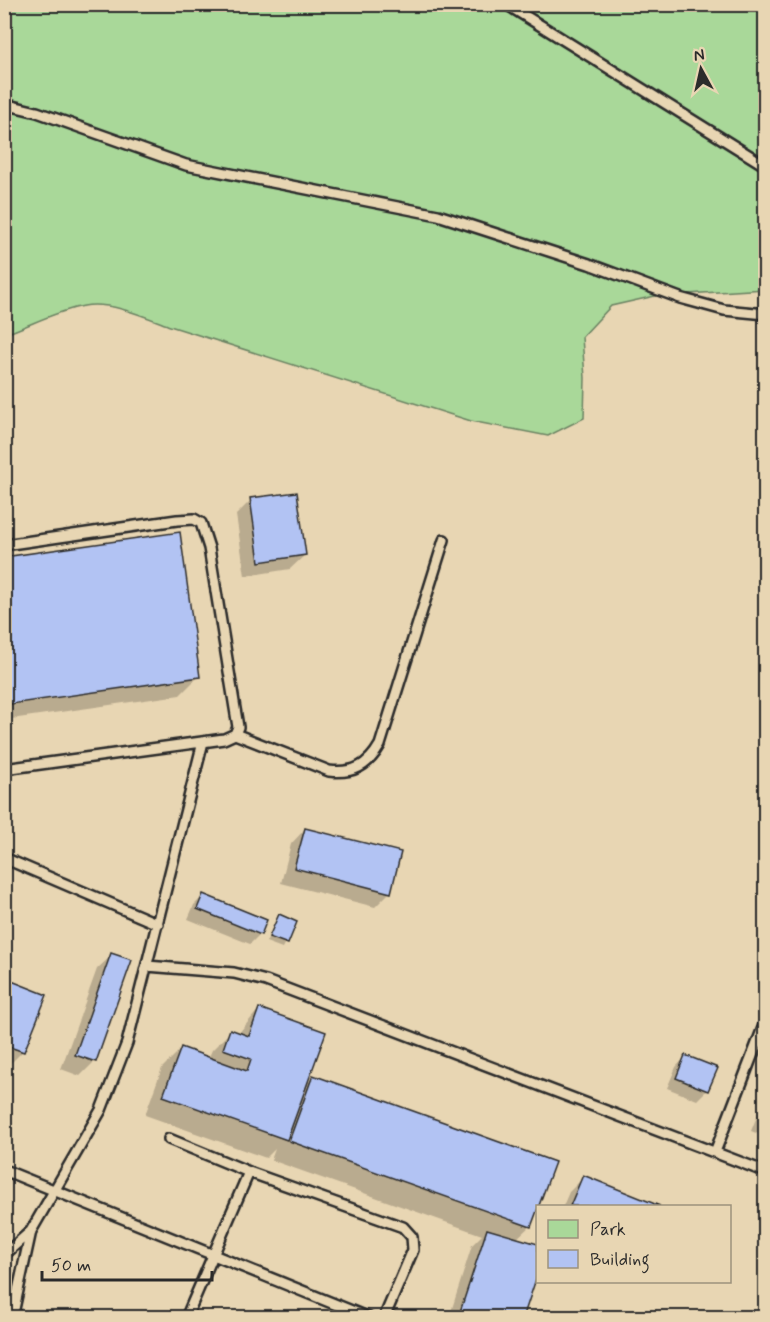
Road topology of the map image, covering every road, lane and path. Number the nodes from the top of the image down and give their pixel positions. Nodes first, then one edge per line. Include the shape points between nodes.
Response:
1 (506, 4) edge
2 (4, 104) edge
3 (765, 165) edge
4 (765, 314) edge
5 (444, 540) dead end
6 (4, 545) edge
7 (234, 734) junction
8 (203, 742) junction
9 (4, 769) edge
10 (4, 858) edge
11 (158, 924) junction
12 (147, 966) junction
13 (765, 1020) edge
14 (169, 1139) dead end
15 (715, 1152) junction
16 (4, 1170) edge
17 (249, 1172) junction
18 (765, 1172) edge
19 (55, 1189) junction
20 (31, 1231) junction
21 (213, 1254) junction
22 (4, 1255) edge
23 (12, 1317) edge
24 (186, 1317) edge
25 (369, 1317) edge
26 (384, 1317) edge

1 - 3 lane
2 - 4 lane via 186,165 438,215 680,298 724,310
5 - 7 lane via 380,745 371,760 345,773 329,771
6 - 7 lane via 177,520 194,519 201,523 209,548 236,715 238,728
7 - 8 lane
8 - 9 lane
8 - 11 lane
10 - 11 lane
11 - 12 lane
12 - 15 lane via 234,973 266,981
12 - 19 lane via 127,1043 101,1110
13 - 15 lane
14 - 17 lane
15 - 18 lane
16 - 19 lane
17 - 21 lane
17 - 26 lane via 403,1227 412,1237 413,1250
19 - 20 lane
19 - 21 lane
20 - 22 lane
20 - 23 lane
21 - 24 lane
21 - 25 lane

